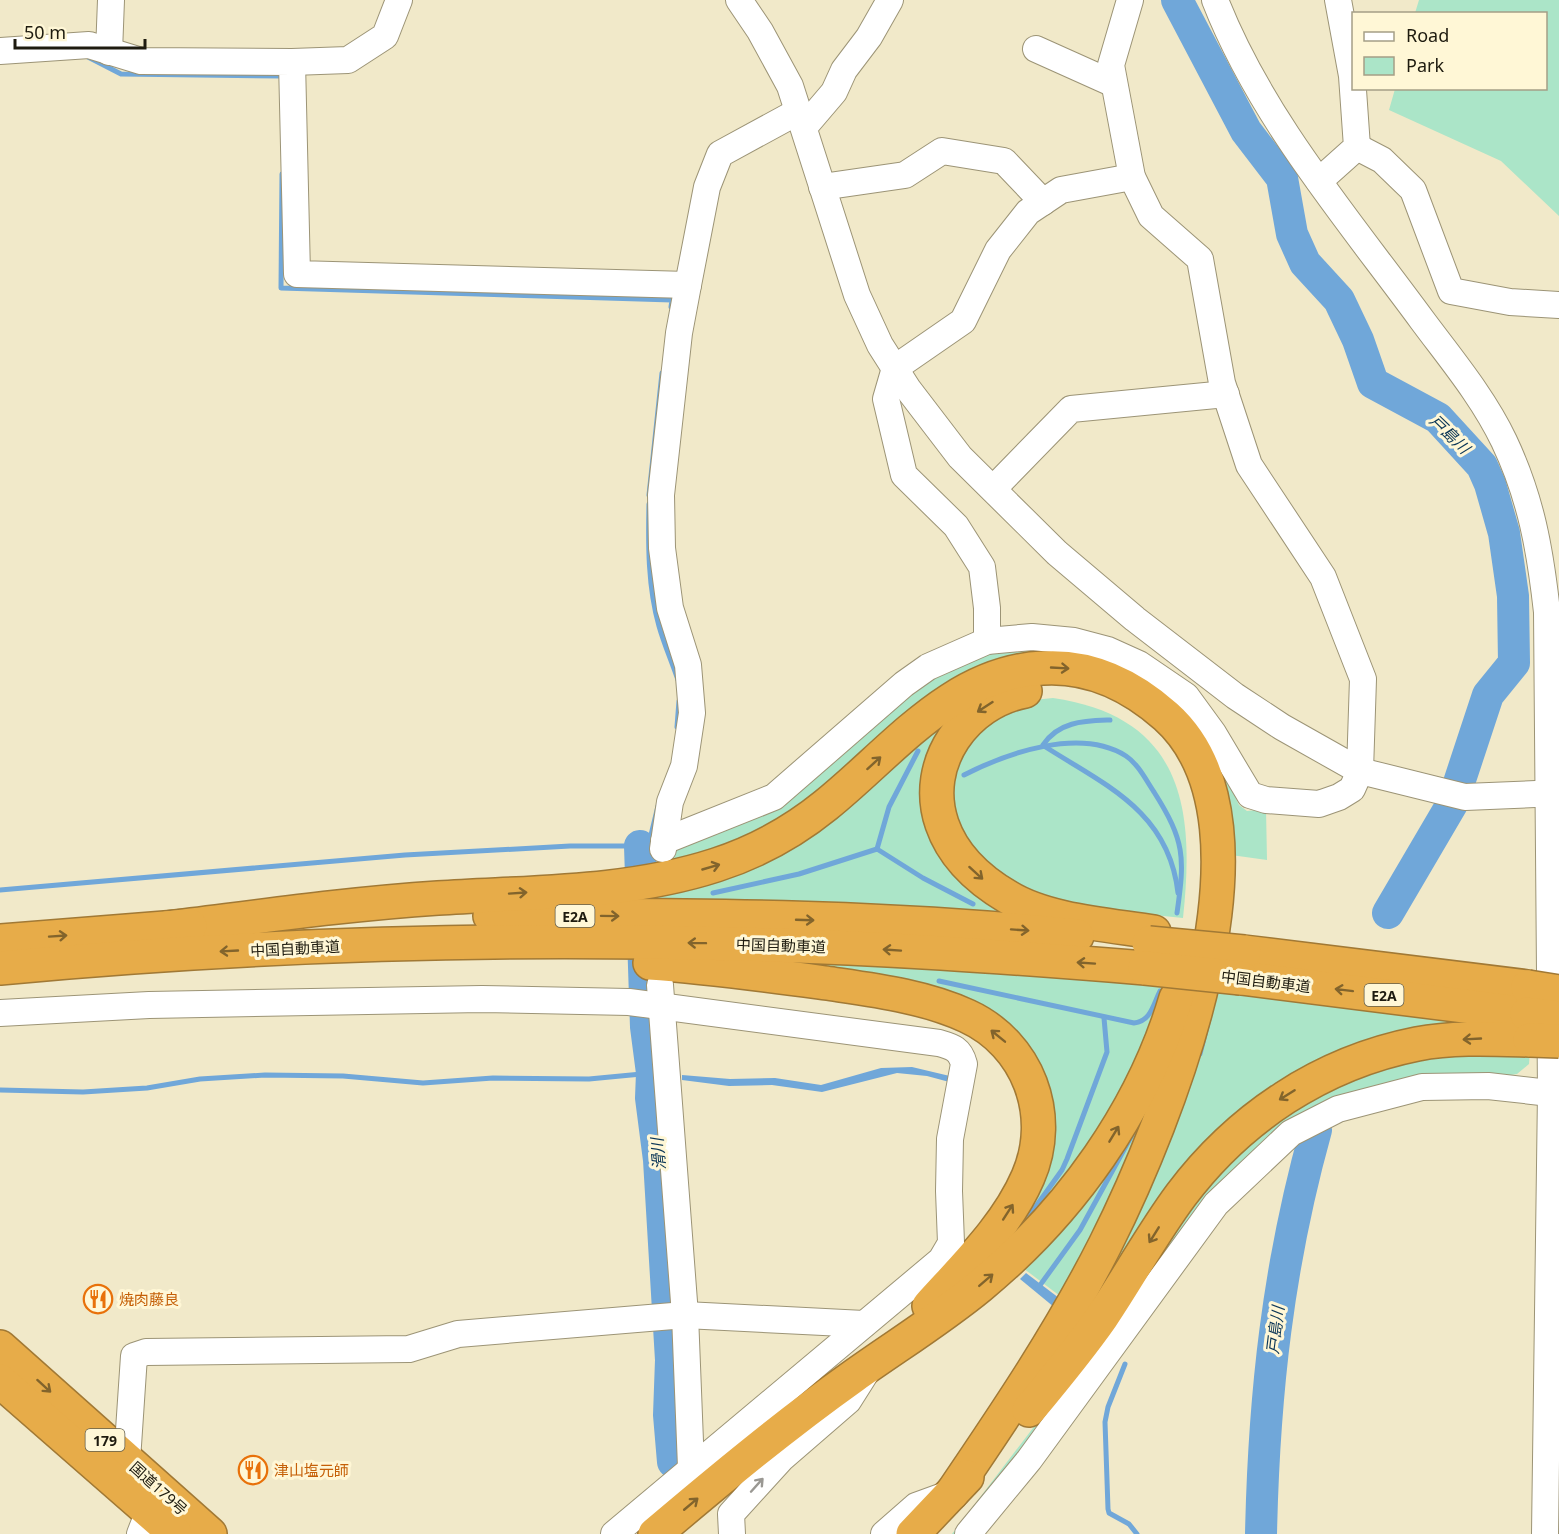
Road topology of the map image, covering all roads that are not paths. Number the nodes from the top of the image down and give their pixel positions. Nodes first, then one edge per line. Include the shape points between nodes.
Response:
1 (111, 0) edge
2 (399, 0) edge
3 (739, 0) edge
4 (890, 0) edge
5 (1130, 0) edge
6 (1215, 0) edge
7 (1338, 0) edge
8 (1036, 49) dead end
9 (0, 51) edge
10 (109, 52) junction
11 (292, 62) junction
12 (1352, 76) edge
13 (1114, 84) junction
14 (1353, 90) edge
15 (802, 119) junction
16 (1356, 147) junction
17 (1131, 177) junction
18 (1320, 181) junction
19 (822, 187) junction
20 (1043, 202) junction
21 (688, 285) junction
22 (1559, 305) edge
23 (895, 368) junction
24 (1226, 394) junction
25 (993, 489) junction
26 (987, 641) junction
27 (1360, 771) junction
28 (1554, 793) edge
29 (168, 928) junction
30 (0, 941) edge
31 (388, 944) junction
32 (1149, 948) junction
33 (1243, 959) junction
34 (0, 968) edge
35 (662, 996) junction
36 (0, 1014) edge
37 (1541, 1015) edge
38 (1559, 1018) edge
39 (1555, 1093) edge
40 (685, 1315) junction
41 (864, 1324) junction
42 (1554, 1331) edge
43 (0, 1347) edge
44 (880, 1358) junction
45 (0, 1381) edge
46 (691, 1467) junction
47 (121, 1471) junction
48 (952, 1492) junction
49 (152, 1514) edge
50 (176, 1534) edge
51 (210, 1534) edge
52 (614, 1534) edge
53 (655, 1534) edge
54 (732, 1534) edge
55 (884, 1534) edge
56 (913, 1534) edge
57 (968, 1534) edge
58 (1545, 1534) edge

1 - 10 street
2 - 11 street via 385,36 348,60
3 - 15 street via 771,50
4 - 15 street via 834,92
5 - 13 street via 1111,65
6 - 18 street via 1266,103
7 - 12 street
8 - 13 street
9 - 10 street via 89,45
10 - 11 street via 141,61
11 - 21 street via 297,274
13 - 17 street
14 - 16 street
15 - 19 street
15 - 21 street via 720,154 707,187
16 - 18 street
16 - 22 street via 1382,160 1413,190 1451,291 1510,302
17 - 20 street via 1061,190
17 - 24 street via 1151,216 1200,259
18 - 28 street via 1481,399 1523,488 1539,543 1547,612
19 - 20 street via 905,175 942,152 1004,161
19 - 23 street via 857,295
20 - 23 street via 1028,212 998,250 963,321
21 - 26 street via 661,495 662,548 670,608 688,665 692,714 684,766 670,802 663,845 774,797 904,684 928,667
23 - 25 street via 960,457
23 - 26 street via 886,399 904,475 956,526 982,567
24 - 25 street via 1071,409
24 - 27 street via 1249,465 1323,577 1363,679
25 - 27 street via 1057,553 1135,619 1244,702
26 - 27 street via 1032,637 1074,641 1139,664 1186,696 1250,795 1320,804 1352,789
27 - 28 street via 1465,797
28 - 39 street
30 -> 29 highway, 中国自動車道 / E2A
29 -> 32 highway, 中国自動車道 / E2A via 419,917 739,917 1013,930
29 -> 48 highway via 371,903 612,886 687,873 748,853 800,824 918,724 954,698 994,677 1036,668 1071,669 1102,675 1142,696 1175,724 1188,742 1208,781 1214,803 1219,846 1218,890 1199,992 1156,1129 1106,1242 1047,1351
32 -> 31 highway, 中国自動車道 / E2A
31 -> 34 highway, 中国自動車道 / E2A via 166,954
44 -> 31 highway via 988,1240 1029,1175 1038,1138 1036,1097 1020,1060 1008,1044 969,1017 947,1008 845,986 627,961 549,957 447,959
32 - 33 highway, 中国自動車道 / E2A, bridge
44 -> 32 highway via 950,1309 1010,1259 1069,1196 1109,1142 1159,1047 1180,984 1196,908 1198,831 1190,790 1173,754 1149,726 1115,702 1075,691 1014,693 979,711 953,737 939,769 941,822 959,857 1010,899 1095,923
37 -> 33 highway, 中国自動車道 / E2A
33 - 37 highway, 中国自動車道 / E2A via 1478,980
35 - 36 street via 629,1002 482,999 149,1005
35 - 40 street
35 - 41 street via 939,1042 955,1047 962,1055 964,1064 950,1139 951,1244 941,1260
37 - 38 highway, 中国自動車道 / E2A, bridge
37 -> 48 highway via 1450,1041 1386,1052 1322,1076 1261,1112 1206,1165 1170,1211 1067,1365
39 - 42 street
39 - 57 street via 1488,1086 1422,1087 1338,1109 1291,1133 1216,1204 1044,1441
40 - 41 street
40 - 46 street
40 - 47 street via 458,1334 409,1348 146,1352 134,1356
41 - 46 street
42 - 58 street
43 -> 47 highway, 国道179号 / 179
53 -> 44 highway via 726,1474
54 -> 44 street via 731,1514 781,1459 848,1401
45 - 47 highway, 国道179号 / 179
46 - 52 street
47 - 49 highway, 国道179号 / 179
48 - 55 street via 916,1506
48 - 56 highway
49 - 50 highway, 国道179号 / 179
49 - 51 highway, 国道179号 / 179

